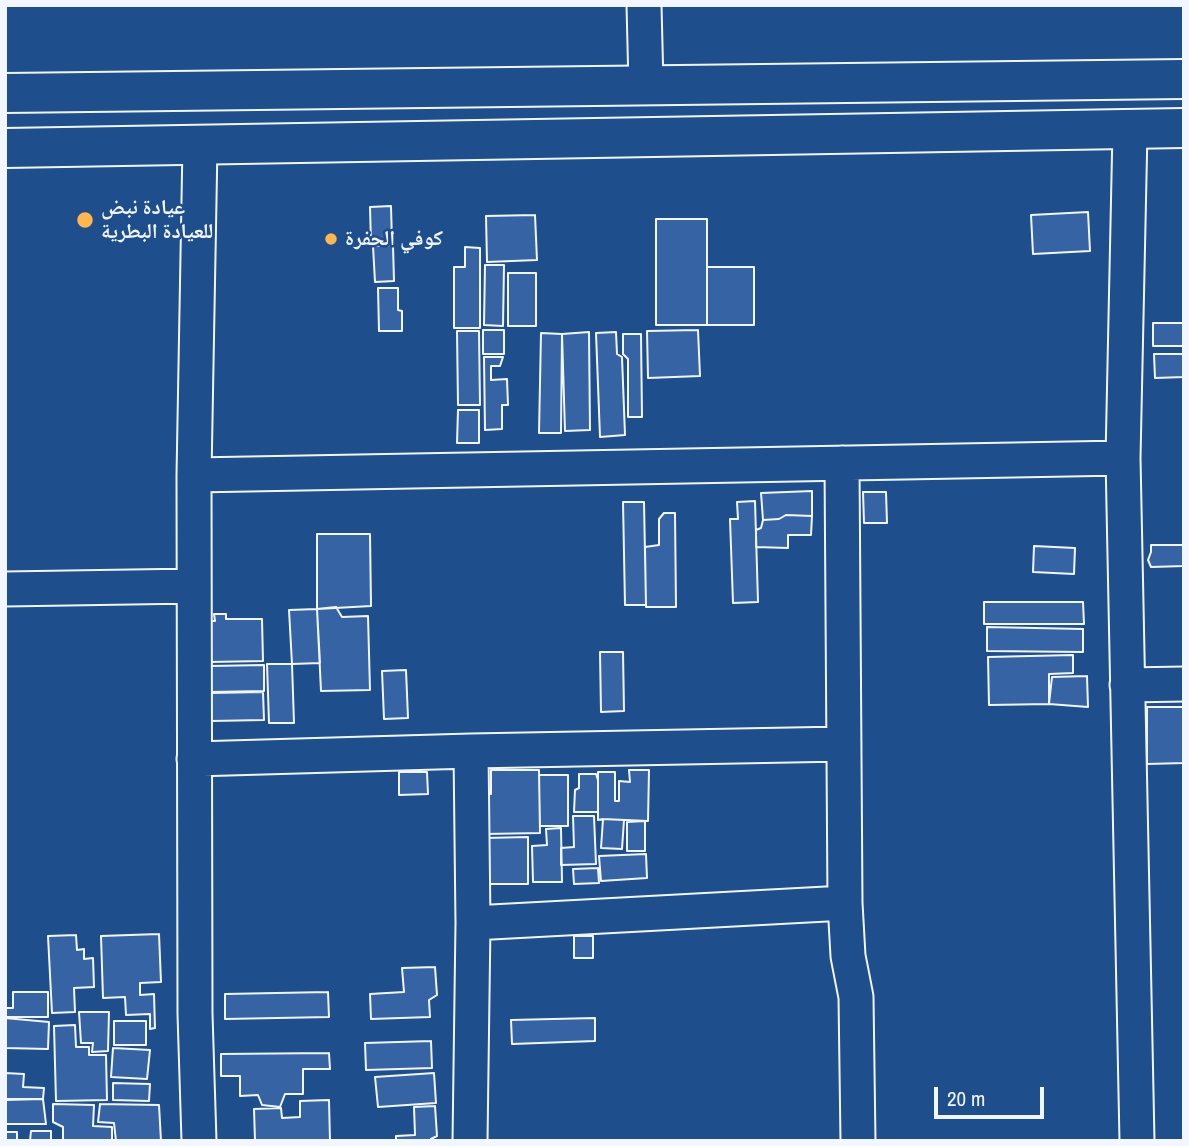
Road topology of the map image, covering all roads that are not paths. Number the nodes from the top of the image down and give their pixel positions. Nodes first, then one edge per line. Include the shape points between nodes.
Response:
1 (644, 5) edge
2 (1184, 79) edge
3 (646, 86) junction
4 (116, 91) junction
5 (5, 93) edge
6 (1184, 128) edge
7 (1130, 130) junction
8 (200, 145) junction
9 (124, 146) junction
10 (5, 148) edge
11 (1123, 458) junction
12 (842, 463) junction
13 (194, 475) junction
14 (194, 586) junction
15 (5, 589) edge
16 (1184, 684) edge
17 (1127, 685) junction
18 (844, 744) junction
19 (471, 751) junction
20 (194, 759) junction
21 (845, 903) junction
22 (473, 923) junction
23 (199, 1141) edge
24 (470, 1141) edge
25 (858, 1141) edge
26 (1137, 1141) edge

1 - 3 street
2 - 3 main road
3 - 4 main road
4 - 5 main road
4 - 9 main road via 104,115 113,140
6 - 7 main road
7 - 8 main road
7 - 11 street
8 - 9 main road
8 - 13 street
9 - 10 main road
11 - 12 street
11 - 17 street
12 - 13 street
12 - 18 street
13 - 14 street
14 - 15 street
14 - 20 street
16 - 17 street
17 - 26 street
18 - 19 street
18 - 21 street
19 - 20 street
19 - 22 street
20 - 23 street
21 - 22 street
21 - 25 street via 856,997
22 - 24 street

